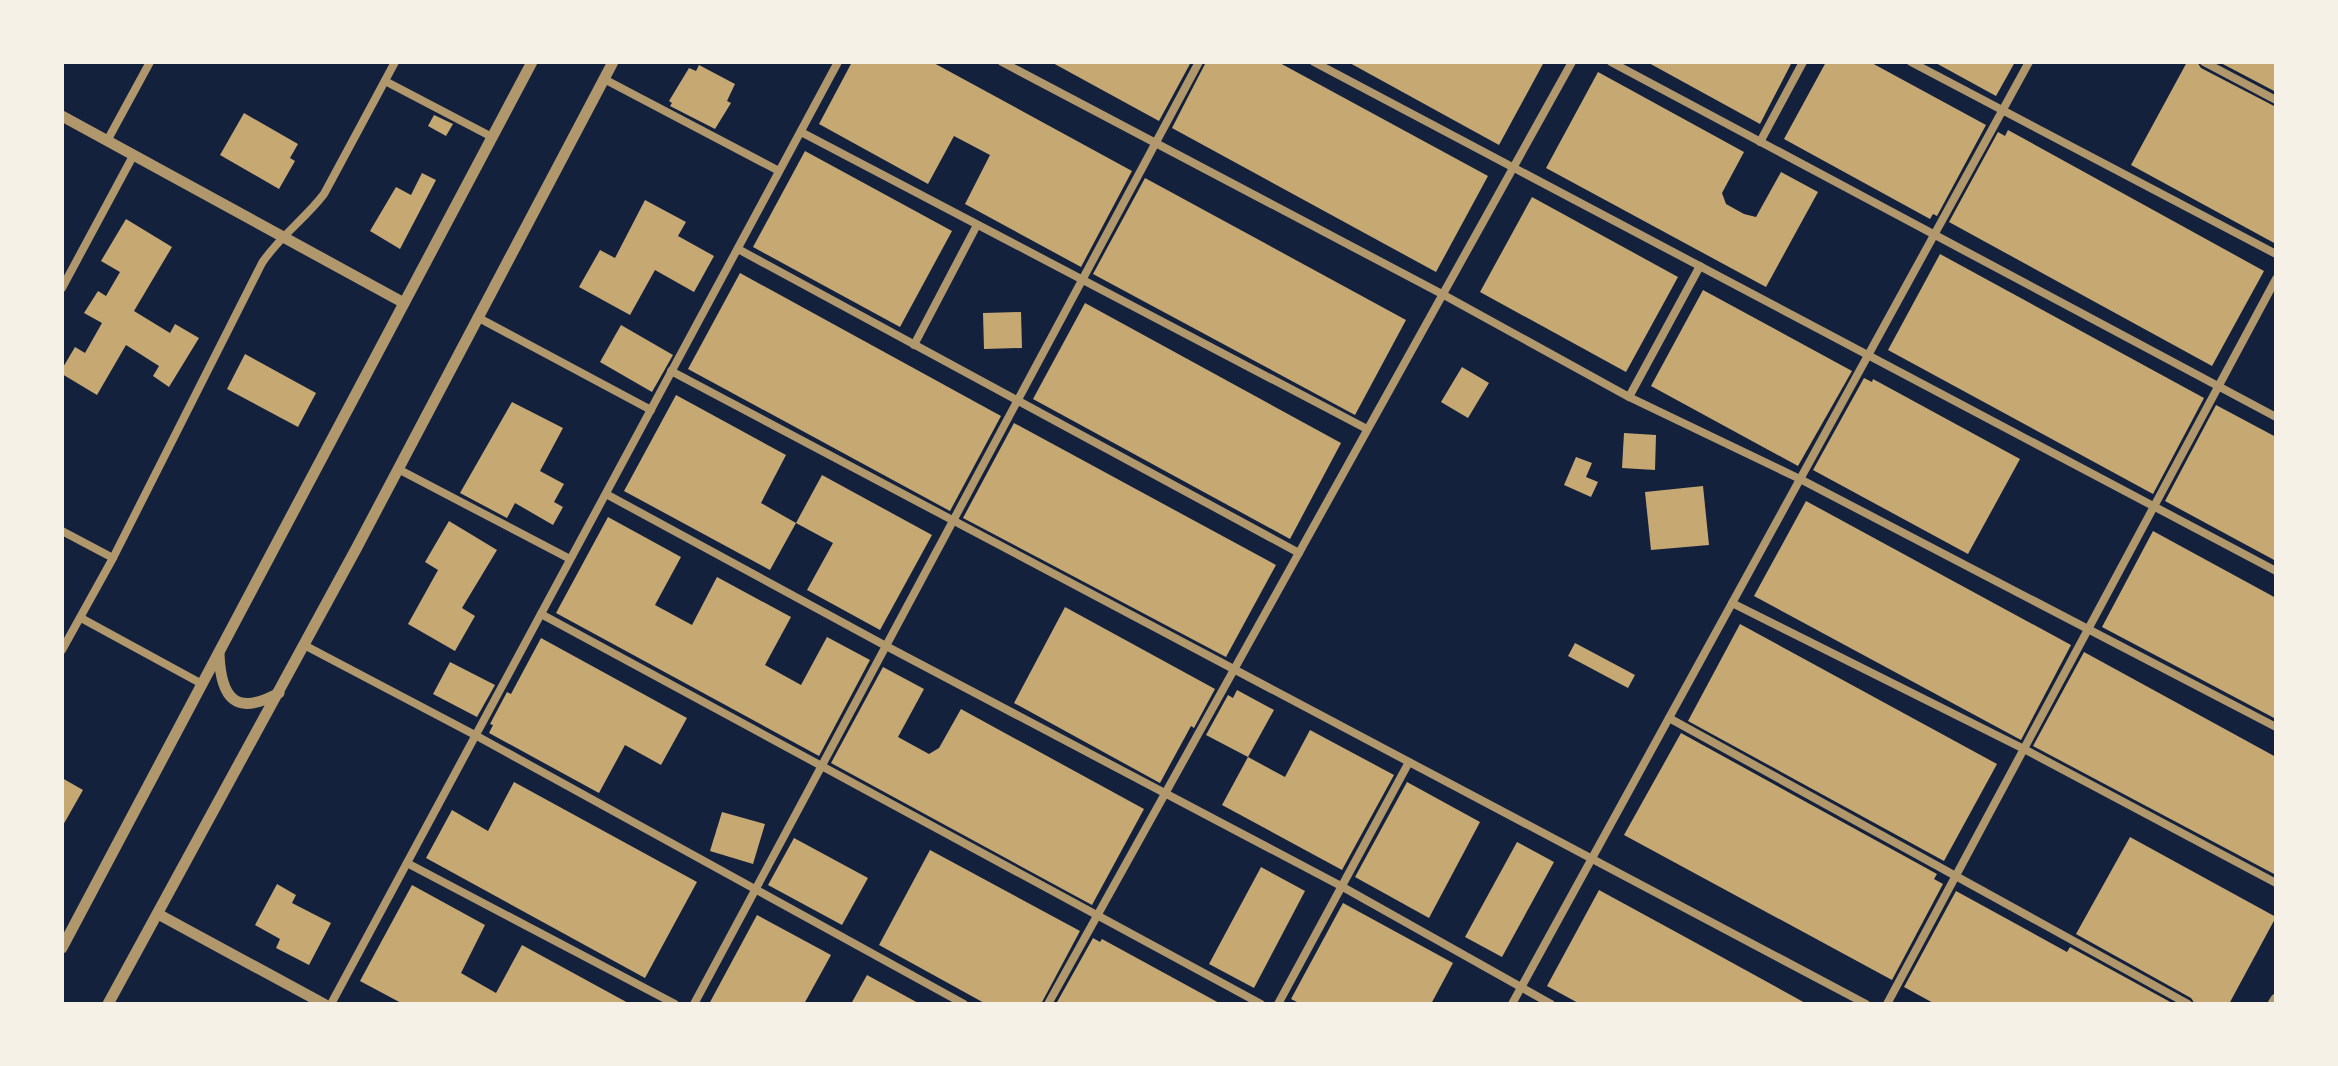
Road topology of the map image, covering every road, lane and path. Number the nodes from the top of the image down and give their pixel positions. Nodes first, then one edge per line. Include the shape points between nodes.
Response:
1 (150, 62) edge
2 (395, 62) edge
3 (532, 62) edge
4 (613, 62) edge
5 (838, 62) edge
6 (1002, 62) edge
7 (1199, 62) edge
8 (1314, 62) edge
9 (1572, 62) edge
10 (1611, 62) edge
11 (1803, 62) edge
12 (1911, 62) edge
13 (2029, 62) edge
14 (2204, 62) edge
15 (604, 79) junction
16 (385, 81) junction
17 (2276, 100) edge
18 (2003, 109) junction
19 (62, 116) edge
20 (801, 132) junction
21 (492, 137) junction
22 (107, 141) junction
23 (1156, 142) junction
24 (1760, 142) junction
25 (133, 156) junction
26 (1513, 167) junction
27 (779, 171) junction
28 (977, 225) junction
29 (1934, 235) junction
30 (283, 238) junction
31 (738, 249) junction
32 (2276, 254) edge
33 (1700, 266) junction
34 (2276, 279) edge
35 (1082, 280) junction
36 (62, 288) edge
37 (1442, 294) junction
38 (404, 303) junction
39 (477, 317) junction
40 (914, 345) junction
41 (1868, 355) junction
42 (671, 371) junction
43 (2219, 386) junction
44 (1629, 397) junction
45 (1017, 402) junction
46 (651, 410) junction
47 (2276, 417) edge
48 (1367, 429) junction
49 (398, 469) junction
50 (1800, 479) junction
51 (606, 494) junction
52 (2154, 506) junction
53 (953, 520) junction
54 (62, 531) edge
55 (1299, 553) junction
56 (113, 558) junction
57 (570, 559) junction
58 (2276, 571) edge
59 (1732, 603) junction
60 (541, 614) junction
61 (81, 618) junction
62 (2089, 628) junction
63 (304, 645) junction
64 (886, 646) junction
65 (62, 650) edge
66 (219, 653) junction
67 (1233, 669) junction
68 (202, 684) junction
69 (279, 693) junction
70 (1669, 718) junction
71 (2276, 727) edge
72 (475, 735) junction
73 (2024, 749) junction
74 (1409, 762) junction
75 (822, 765) junction
76 (1166, 792) junction
77 (1592, 859) junction
78 (407, 863) junction
79 (1956, 876) junction
80 (2276, 883) edge
81 (1341, 886) junction
82 (756, 888) junction
83 (158, 914) junction
84 (1097, 915) junction
85 (62, 948) edge
86 (1521, 988) junction
87 (2276, 999) edge
88 (108, 1004) edge
89 (324, 1004) edge
90 (331, 1004) edge
91 (675, 1004) edge
92 (694, 1004) edge
93 (964, 1004) edge
94 (1048, 1004) edge
95 (1261, 1004) edge
96 (1278, 1004) edge
97 (1512, 1004) edge
98 (1551, 1004) edge
99 (1866, 1004) edge
100 (1887, 1004) edge
101 (2188, 1004) edge
102 (2273, 1004) edge

1 - 22 street
2 - 16 street
3 - 21 street
4 - 15 street
5 - 20 street
6 - 23 street
7 - 23 street
8 - 26 street
9 - 26 street
10 - 24 street
11 - 24 street
12 - 18 street
13 - 18 street
14 - 17 street
15 - 27 street
15 - 39 street
16 - 21 street
16 - 30 street via 324,194
18 - 29 street
18 - 32 street
19 - 22 street
20 - 27 street
20 - 28 street
21 - 38 street
22 - 25 street
23 - 35 street
23 - 37 street
24 - 29 street
25 - 30 street
25 - 36 street
26 - 33 street
26 - 37 street
27 - 31 street
28 - 35 street
28 - 40 street
29 - 41 street
29 - 43 street
30 - 38 street
30 - 56 street via 254,278
31 - 40 street
31 - 42 street
33 - 41 street
33 - 44 street
34 - 43 street
35 - 45 street
35 - 48 street
37 - 44 street
37 - 48 street
38 - 66 street
39 - 46 street
39 - 49 street
40 - 45 street
41 - 50 street
41 - 52 street
42 - 46 street
42 - 53 street
43 - 47 street
43 - 52 street
44 - 50 street
45 - 53 street
45 - 55 street
46 - 51 street
48 - 55 street
49 - 57 street
49 - 63 street
50 - 59 street
50 - 62 street
51 - 57 street
51 - 64 street
52 - 58 street
52 - 62 street
53 - 64 street
53 - 67 street
54 - 56 street
55 - 67 street
56 - 61 street
57 - 60 street
59 - 70 street
59 - 73 street
60 - 72 street
60 - 75 street
61 - 65 street
61 - 68 street
62 - 71 street
62 - 73 street
63 - 69 street
63 - 72 street
64 - 75 street
64 - 76 street
66 - 68 street
66 - 69 street via 222,685 237,702 259,702
67 - 74 street
67 - 76 street
68 - 85 street
69 - 83 street
70 - 77 street
70 - 79 street
72 - 78 street
72 - 82 street
73 - 79 street
73 - 80 street
74 - 77 street
74 - 81 street
75 - 82 street
75 - 84 street
76 - 81 street
76 - 84 street
77 - 86 street
77 - 99 street
78 - 90 street
78 - 91 street
79 - 100 street
79 - 101 street
81 - 86 street
81 - 96 street
82 - 92 street
82 - 93 street
83 - 88 street
83 - 89 street
84 - 94 street
84 - 95 street
86 - 97 street
86 - 98 street
87 - 102 street

